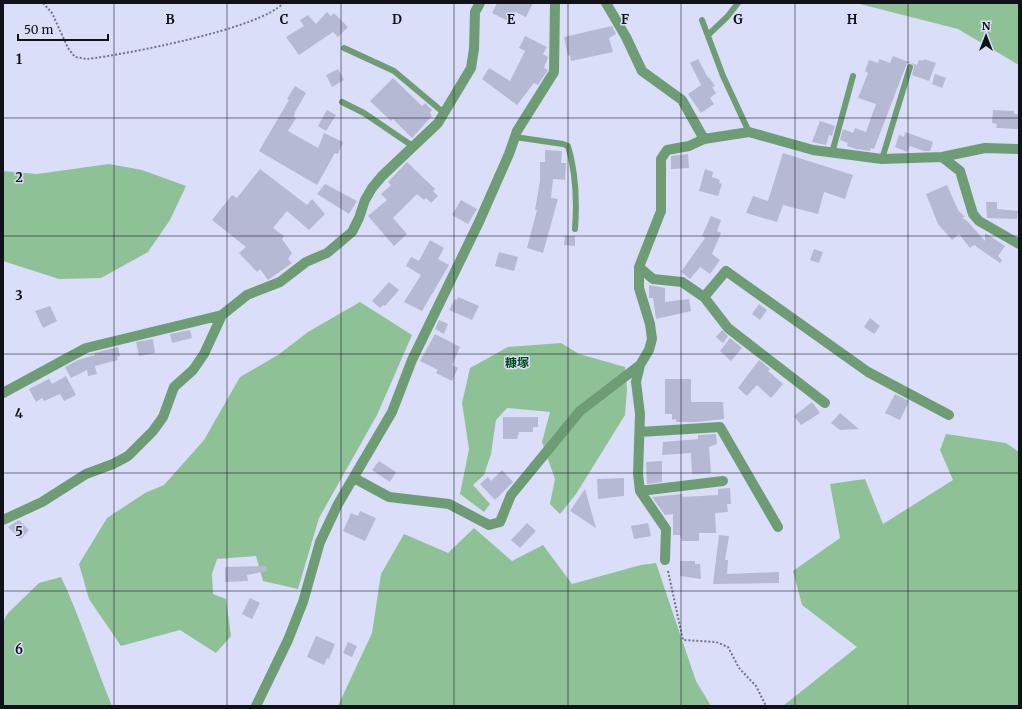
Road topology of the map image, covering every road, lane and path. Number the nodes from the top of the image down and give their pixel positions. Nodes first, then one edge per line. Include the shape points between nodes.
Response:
1 (42, 3) edge
2 (283, 3) edge
3 (480, 3) edge
4 (555, 3) edge
5 (606, 3) edge
6 (738, 3) edge
7 (702, 20) dead end
8 (708, 35) junction
9 (344, 48) dead end
10 (910, 68) dead end
11 (853, 76) dead end
12 (342, 102) dead end
13 (444, 113) junction
14 (749, 132) junction
15 (515, 137) junction
16 (704, 139) junction
17 (414, 147) junction
18 (1019, 149) edge
19 (832, 153) junction
20 (942, 157) junction
21 (882, 159) junction
22 (575, 229) dead end
23 (1019, 244) edge
24 (639, 267) junction
25 (704, 297) junction
26 (222, 315) junction
27 (640, 366) junction
28 (3, 393) edge
29 (825, 403) dead end
30 (949, 415) dead end
31 (640, 432) junction
32 (354, 478) junction
33 (723, 481) dead end
34 (640, 491) junction
35 (3, 520) edge
36 (778, 527) dead end
37 (665, 560) joint
38 (256, 706) edge
39 (766, 706) edge

1 - 2 path via 52,13 68,48 75,57 87,60 225,31 261,17
3 - 13 street via 475,12 471,68
4 - 15 street via 554,72
5 - 16 street via 642,71 682,100
6 - 8 lane
7 - 8 lane
8 - 14 lane via 723,76
9 - 13 lane via 394,71
10 - 21 lane
11 - 19 lane
12 - 17 lane via 364,113
13 - 17 street via 438,123
14 - 16 street
14 - 19 street
15 - 22 lane via 568,146 577,206
15 - 32 street via 480,222 412,360 392,412
16 - 24 street via 689,146 667,150 661,159 661,211
17 - 26 street via 372,188 352,232 339,245 306,262 280,282 247,295
18 - 20 street via 985,148
19 - 21 street
20 - 21 street
20 - 23 street via 960,171 973,214 979,221
24 - 25 street via 653,278 682,282
24 - 27 street via 639,288 652,339
25 - 29 street via 728,328
25 - 30 street via 726,271 868,372
26 - 28 street via 86,348
26 - 35 street via 204,354 193,370 174,387 163,417 128,456 86,474 42,502
27 - 31 street via 636,382
27 - 32 street via 580,411 511,495 500,522 489,525 449,504 389,497
31 - 34 street
31 - 36 street via 720,427
32 - 38 street via 320,542 303,602
33 - 34 street
34 - 37 street via 666,529
37 - 39 path via 683,640 716,642 728,647 739,668 756,686

